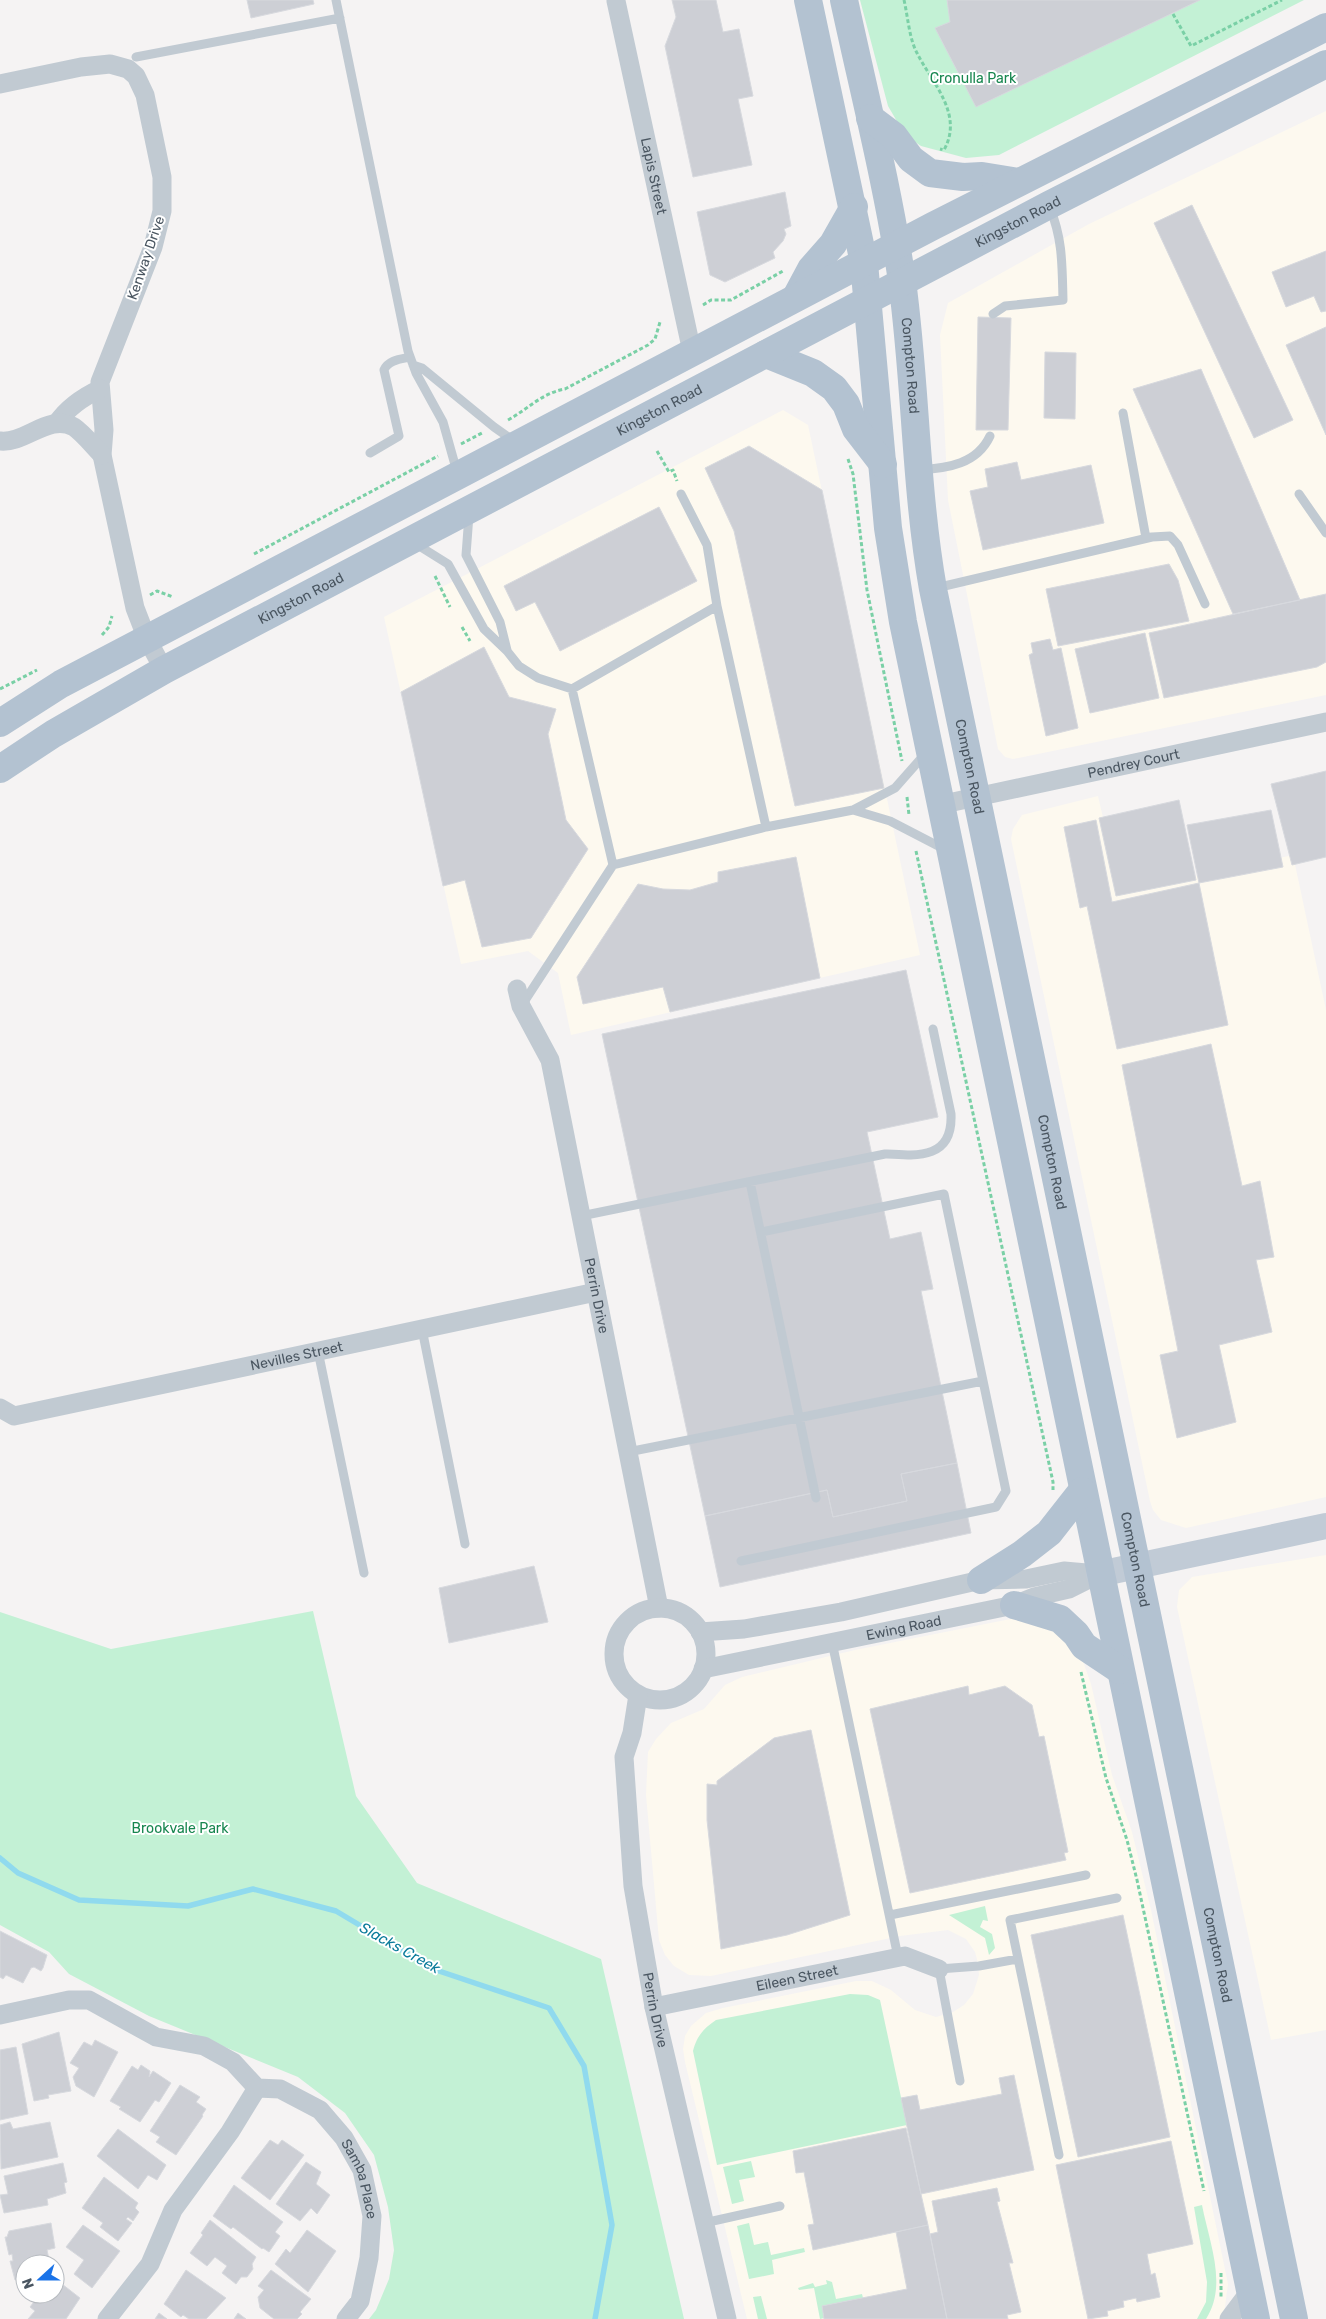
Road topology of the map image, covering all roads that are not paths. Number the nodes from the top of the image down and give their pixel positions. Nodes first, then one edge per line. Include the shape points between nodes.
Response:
1 (336, 0) edge
2 (808, 0) edge
3 (844, 0) edge
4 (616, 1) edge
5 (340, 18) junction
6 (1326, 27) edge
7 (132, 63) junction
8 (1326, 64) edge
9 (0, 84) edge
10 (870, 118) junction
11 (1018, 182) junction
12 (1049, 205) junction
13 (854, 207) junction
14 (896, 246) junction
15 (864, 262) junction
16 (902, 282) junction
17 (796, 297) junction
18 (868, 300) junction
19 (993, 314) dead end
20 (692, 352) junction
21 (766, 354) junction
22 (411, 361) junction
23 (100, 389) junction
24 (1122, 413) dead end
25 (58, 423) junction
26 (990, 436) dead end
27 (0, 442) edge
28 (518, 443) junction
29 (370, 453) dead end
30 (102, 454) junction
31 (454, 462) junction
32 (883, 464) junction
33 (918, 470) junction
34 (681, 494) road end
35 (1299, 494) dead end
36 (469, 510) junction
37 (1326, 533) edge
38 (1146, 538) junction
39 (411, 541) junction
40 (933, 588) junction
41 (1206, 604) dead end
42 (717, 606) junction
43 (147, 639) junction
44 (507, 650) junction
45 (164, 670) junction
46 (572, 689) junction
47 (1326, 722) edge
48 (0, 723) edge
49 (928, 750) junction
50 (0, 769) edge
51 (976, 796) junction
52 (940, 805) junction
53 (853, 810) junction
54 (766, 827) junction
55 (950, 852) junction
56 (613, 865) junction
57 (519, 998) joint
58 (933, 1028) dead end
59 (750, 1182) junction
60 (581, 1216) junction
61 (761, 1232) junction
62 (596, 1292) junction
63 (422, 1329) junction
64 (318, 1351) junction
65 (983, 1381) junction
66 (0, 1408) edge
67 (800, 1417) junction
68 (628, 1452) junction
69 (1082, 1491) junction
70 (816, 1498) dead end
71 (1326, 1526) edge
72 (465, 1544) dead end
73 (742, 1561) dead end
74 (1136, 1566) junction
75 (364, 1572) dead end
76 (1099, 1574) junction
77 (981, 1580) junction
78 (1014, 1605) junction
79 (659, 1608) junction
80 (700, 1632) junction
81 (832, 1642) junction
82 (703, 1669) junction
83 (1120, 1670) junction
84 (638, 1695) junction
85 (1086, 1875) dead end
86 (1118, 1898) dead end
87 (890, 1915) junction
88 (898, 1958) junction
89 (1018, 1959) junction
90 (939, 1969) junction
91 (654, 2007) junction
92 (0, 2015) edge
93 (960, 2082) dead end
94 (257, 2088) junction
95 (1059, 2155) dead end
96 (780, 2206) dead end
97 (704, 2223) junction
98 (1250, 2291) junction
99 (107, 2319) edge
100 (346, 2319) edge
101 (727, 2319) edge
102 (1229, 2319) edge
103 (1256, 2319) edge
104 (1294, 2319) edge

1 - 5 lane
2 - 13 main road
3 - 10 main road, Compton Road
4 - 20 street, Lapis Street
5 - 7 lane
5 - 22 lane
6 - 11 main road
7 - 9 street via 98,64
7 - 23 street, Kenway Drive via 145,95 162,177 162,211 153,247 102,375
8 - 12 main road, Kingston Road
10 - 11 main road via 894,136 912,159 930,173
10 - 14 main road, Compton Road
11 - 14 main road
12 - 16 main road, Kingston Road
12 - 19 lane via 1062,246 1063,300 1005,306
13 - 15 main road
13 - 17 main road via 833,244 811,269
14 - 15 main road
14 - 16 main road, Compton Road
15 - 17 main road
15 - 18 main road
16 - 18 main road, Kingston Road
16 - 33 main road, Compton Road
17 - 20 main road
18 - 21 main road, Kingston Road
18 - 32 main road
20 - 28 main road
21 - 32 main road via 813,373 834,388 846,404 856,429
21 - 36 main road, Kingston Road
22 - 28 lane
22 - 29 lane via 386,365 384,370 400,436
22 - 31 lane via 443,422
23 - 25 street via 64,412
23 - 30 street, Kenway Drive via 104,430
24 - 38 lane
25 - 27 street via 16,441
25 - 30 street via 73,427
26 - 33 lane via 983,447 965,462
28 - 31 main road
30 - 43 street, Kenway Drive via 131,595
31 - 43 main road
32 - 49 main road via 897,587
33 - 40 main road, Compton Road
34 - 42 lane via 706,545
35 - 37 lane
36 - 39 main road, Kingston Road
36 - 44 lane via 466,555 500,622
38 - 40 lane
38 - 41 lane via 1170,536 1178,545
39 - 44 lane via 448,564 484,629
39 - 45 main road, Kingston Road
40 - 51 main road, Compton Road
42 - 46 lane
42 - 54 lane
43 - 45 street, Kenway Drive
43 - 48 main road via 61,684
44 - 46 lane via 527,672
45 - 50 main road, Kingston Road via 61,729
46 - 56 lane
47 - 51 street, Pendrey Court
49 - 52 main road
49 - 53 lane via 895,788
51 - 52 street, Pendrey Court
51 - 74 main road, Compton Road
52 - 55 main road
53 - 54 lane
53 - 55 lane via 890,821
54 - 56 lane
55 - 69 main road
56 - 57 lane
57 - 60 street, Perrin Drive via 550,1060
58 - 59 lane via 951,1120 948,1137 940,1146 915,1156 885,1154
59 - 60 lane
59 - 61 lane
60 - 62 street, Perrin Drive
61 - 65 lane via 944,1194
61 - 67 lane
62 - 63 street, Nevilles Street
62 - 68 street, Perrin Drive
63 - 64 street, Nevilles Street
63 - 72 lane
64 - 66 street, Nevilles Street via 14,1416
64 - 75 lane
65 - 67 lane
65 - 73 lane via 1006,1491 996,1507
67 - 68 lane
67 - 70 lane
68 - 79 street, Perrin Drive
69 - 76 main road
69 - 77 main road via 1049,1533
71 - 74 main road, Ewing Road
74 - 76 main road, Ewing Road
74 - 104 main road, Compton Road
76 - 77 street, Ewing Road via 1064,1571 1026,1579
76 - 78 street, Ewing Road via 1069,1589
76 - 83 main road
77 - 80 street, Ewing Road via 841,1612 744,1629
78 - 81 street, Ewing Road
78 - 83 main road via 1060,1619 1084,1646
79 - 80 street via 685,1615
79 - 84 street via 645,1610 628,1620 614,1645 618,1674
80 - 82 street via 705,1644
81 - 82 street, Ewing Road
81 - 87 lane
82 - 84 street via 695,1684 673,1699 655,1700
83 - 98 main road
84 - 91 street, Perrin Drive via 632,1733 624,1757 624,1782 633,1886
85 - 87 lane
86 - 89 lane via 1010,1920
87 - 88 lane
88 - 90 street, Eileen Street via 905,1956
88 - 91 street, Eileen Street
89 - 90 lane
89 - 95 lane
90 - 93 lane
91 - 97 street, Perrin Drive
92 - 94 street via 69,2000 89,2000 156,2037 204,2046 233,2062
94 - 99 street via 230,2132 173,2210 150,2264
94 - 100 street, Samba Place via 280,2089 320,2110 344,2138 362,2170 372,2216 369,2258 360,2301
96 - 97 lane
97 - 101 street, Perrin Drive
98 - 102 street
98 - 103 main road

